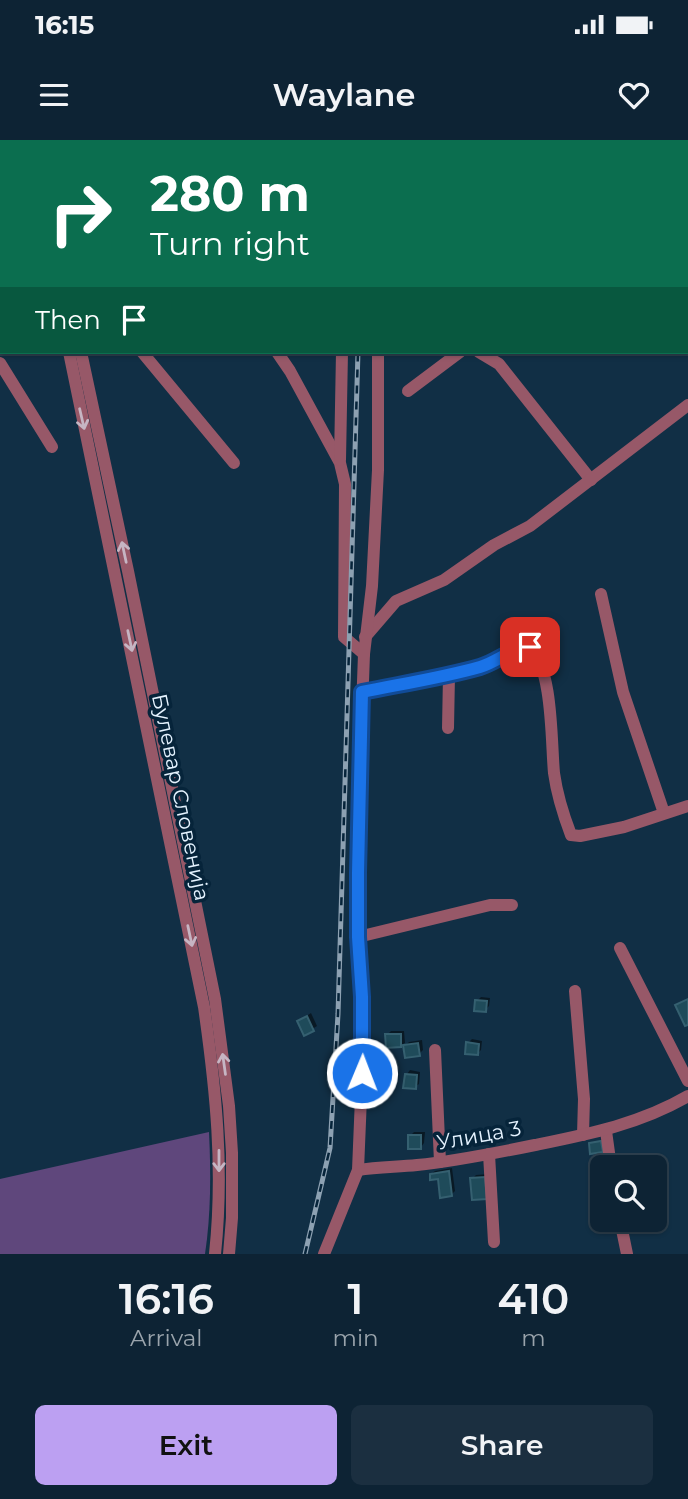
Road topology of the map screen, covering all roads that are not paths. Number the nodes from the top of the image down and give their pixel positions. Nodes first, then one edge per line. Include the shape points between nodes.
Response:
1 (69, 354) edge
2 (82, 354) edge
3 (144, 354) edge
4 (278, 354) edge
5 (342, 354) edge
6 (378, 354) edge
7 (457, 354) edge
8 (487, 354) edge
9 (0, 363) edge
10 (408, 391) dead end
11 (688, 405) edge
12 (52, 447) dead end
13 (234, 463) dead end
14 (340, 463) junction
15 (592, 480) junction
16 (601, 594) dead end
17 (365, 637) junction
18 (364, 654) junction
19 (449, 675) junction
20 (362, 692) junction
21 (449, 728) dead end
22 (688, 806) edge
23 (664, 813) junction
24 (512, 905) dead end
25 (358, 937) junction
26 (620, 948) dead end
27 (575, 990) dead end
28 (435, 1050) dead end
29 (688, 1081) edge
30 (687, 1100) edge
31 (606, 1130) junction
32 (583, 1135) junction
33 (489, 1154) junction
34 (609, 1155) edge
35 (440, 1162) junction
36 (358, 1170) junction
37 (622, 1232) edge
38 (494, 1242) dead end
39 (215, 1254) edge
40 (229, 1254) edge
41 (324, 1254) edge
42 (627, 1254) edge

1 -> 39 street, Булевар Словенија via 204,1007 219,1141
40 -> 2 street, Булевар Словенија via 230,1118 215,999
3 - 13 street
4 - 14 street
5 - 14 street
6 - 17 street via 372,586
7 - 10 street
8 - 15 street
9 - 12 street
11 - 15 street
14 - 18 street via 345,484 344,637
15 - 17 street via 444,580 396,600
16 - 23 street via 623,692
17 - 18 street
18 - 20 street
19 - 20 street
19 - 21 street
19 - 23 street via 484,666 523,647 536,652 550,706 559,802 571,835 624,827
20 - 25 street
22 - 23 street
24 - 25 street via 490,905
25 - 36 street via 362,1008
26 - 29 street
27 - 32 street
28 - 35 street
30 - 31 street, Улица 3
31 - 32 street, Улица 3
31 - 34 street
32 - 33 street, Улица 3
33 - 35 street, Улица 3
33 - 38 street
35 - 36 street, Улица 3
36 - 41 street
37 - 42 street

